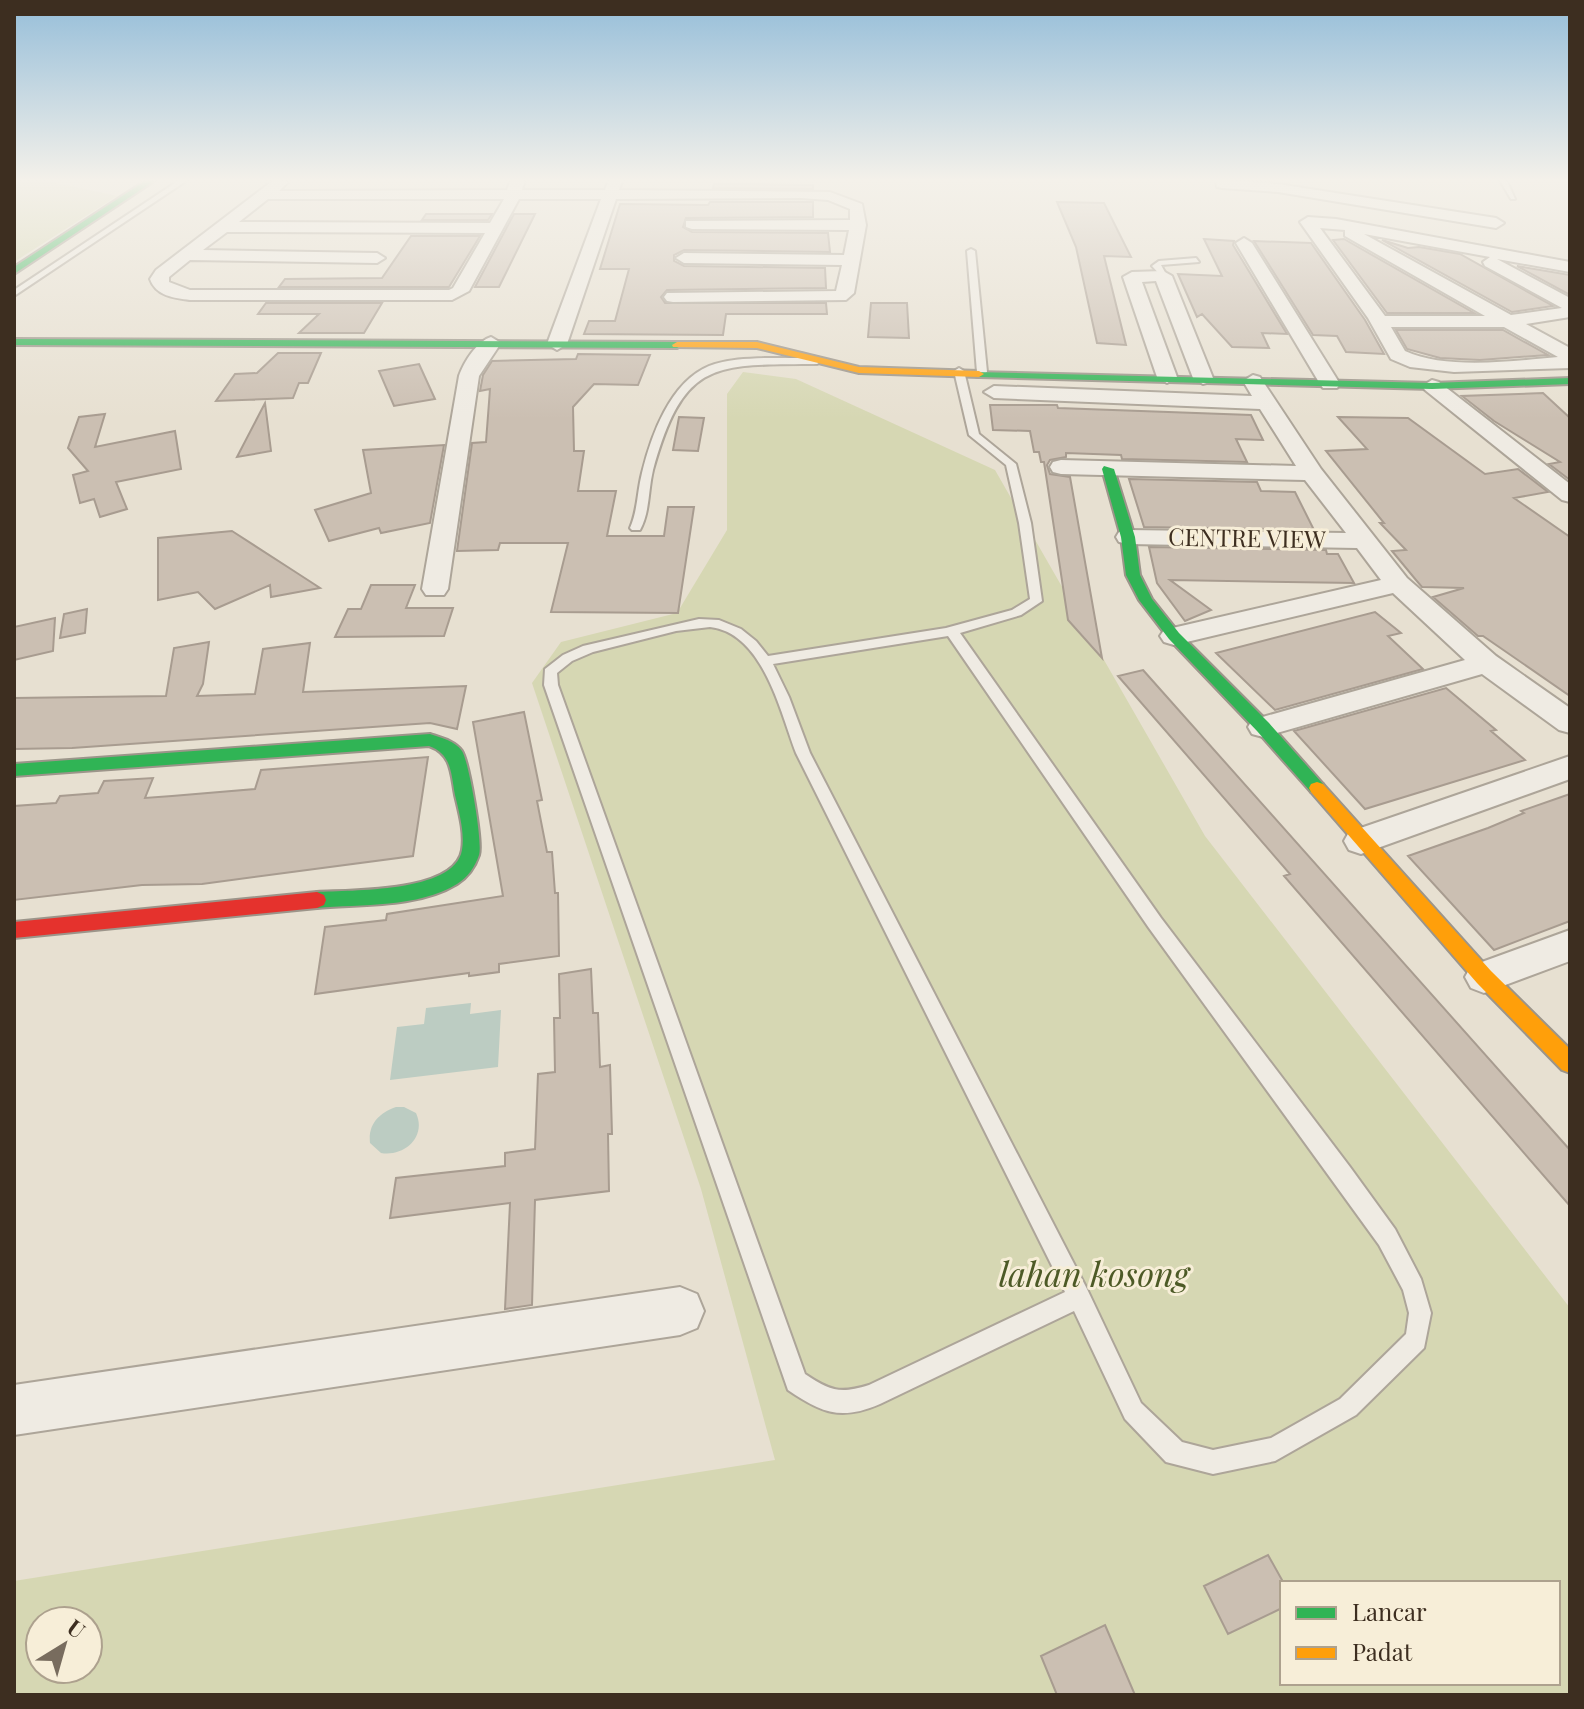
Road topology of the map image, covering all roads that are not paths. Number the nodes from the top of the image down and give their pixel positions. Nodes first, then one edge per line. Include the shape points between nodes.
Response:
1 (377, 258) edge
2 (33, 259) edge
3 (67, 259) edge
4 (182, 259) edge
5 (477, 259) edge
6 (587, 259) edge
7 (683, 259) edge
8 (972, 259) edge
9 (1254, 259) edge
10 (1334, 259) edge
11 (1392, 259) edge
12 (1484, 259) edge
13 (1528, 259) edge
14 (851, 260) joint
15 (1196, 260) dead end
16 (1570, 267) edge
17 (14, 271) edge
18 (1163, 276) junction
19 (677, 284) junction
20 (1354, 285) junction
21 (1384, 285) dead end
22 (1413, 285) dead end
23 (1442, 286) junction
24 (14, 294) edge
25 (350, 297) junction
26 (1570, 305) edge
27 (1570, 312) edge
28 (1508, 321) junction
29 (1379, 322) junction
30 (1151, 337) junction
31 (1186, 337) junction
32 (14, 342) edge
33 (491, 343) junction
34 (557, 344) junction
35 (1570, 359) edge
36 (823, 361) junction
37 (959, 371) junction
38 (982, 372) junction
39 (1167, 377) junction
40 (1203, 378) junction
41 (1570, 381) edge
42 (1330, 384) junction
43 (1432, 386) junction
44 (994, 392) dead end
45 (1259, 392) junction
46 (1061, 467) dead end
47 (1108, 469) junction
48 (1312, 473) junction
49 (1570, 495) edge
50 (636, 528) dead end
51 (1128, 537) junction
52 (1366, 541) junction
53 (1398, 584) junction
54 (435, 589) dead end
55 (951, 630) junction
56 (1174, 636) junction
57 (764, 661) junction
58 (1486, 663) junction
59 (1570, 723) edge
60 (1263, 727) junction
61 (1570, 767) edge
62 (14, 770) edge
63 (1361, 841) junction
64 (14, 930) edge
65 (1570, 945) edge
66 (1484, 977) junction
67 (1570, 1063) edge
68 (1079, 1297) junction
69 (680, 1311) dead end
70 (14, 1410) edge

1 - 25 street
2 - 17 street
3 - 24 lane
4 - 25 street via 159,279 172,292
5 - 25 street via 456,293
6 - 34 street
7 - 19 street
8 - 38 lane
9 - 42 street
10 - 20 street
11 - 23 street
12 - 26 street
13 - 16 street
14 - 19 street
14 - 19 street via 840,296
15 - 18 lane via 1159,263
18 - 30 street via 1131,278
18 - 31 street
20 - 21 street
20 - 29 street
22 - 23 street
23 - 28 street
27 - 28 street
28 - 29 street
28 - 35 street
29 - 35 street via 1397,354 1425,364 1517,366
30 - 31 street
30 - 39 street
31 - 40 street
32 - 33 street
33 - 34 street
33 - 54 street via 469,376
34 - 36 street via 757,345
36 - 37 street via 859,370
36 - 50 lane via 730,364 697,378 660,432
37 - 38 street
37 - 55 lane via 974,435 1011,464 1036,601 1025,610
38 - 39 street
39 - 40 street
40 - 45 street
41 - 43 street
42 - 43 street
42 - 45 street
43 - 49 street
44 - 45 street
45 - 48 street, CENTRE VIEW
46 - 47 street
47 - 48 street
47 - 51 street, CENTRE VIEW
48 - 52 street, CENTRE VIEW
51 - 52 street, CENTRE VIEW
51 - 56 street, CENTRE VIEW via 1138,588
52 - 53 street, CENTRE VIEW
53 - 56 street
53 - 58 street, CENTRE VIEW
55 - 57 lane
55 - 68 lane via 1155,923 1361,1199 1413,1287 1420,1313 1416,1340 1348,1407 1275,1449 1213,1462 1175,1453 1133,1411
56 - 60 street, CENTRE VIEW
57 - 68 lane via 803,753
57 - 68 lane via 746,635 716,624 572,653 550,672 796,1382 844,1405
58 - 59 street, CENTRE VIEW
58 - 60 street
60 - 63 street, CENTRE VIEW
61 - 63 street
62 - 64 street via 430,740 456,755 471,852 457,877 434,888
63 - 66 street, CENTRE VIEW
65 - 66 street
66 - 67 street, CENTRE VIEW
69 - 70 street

